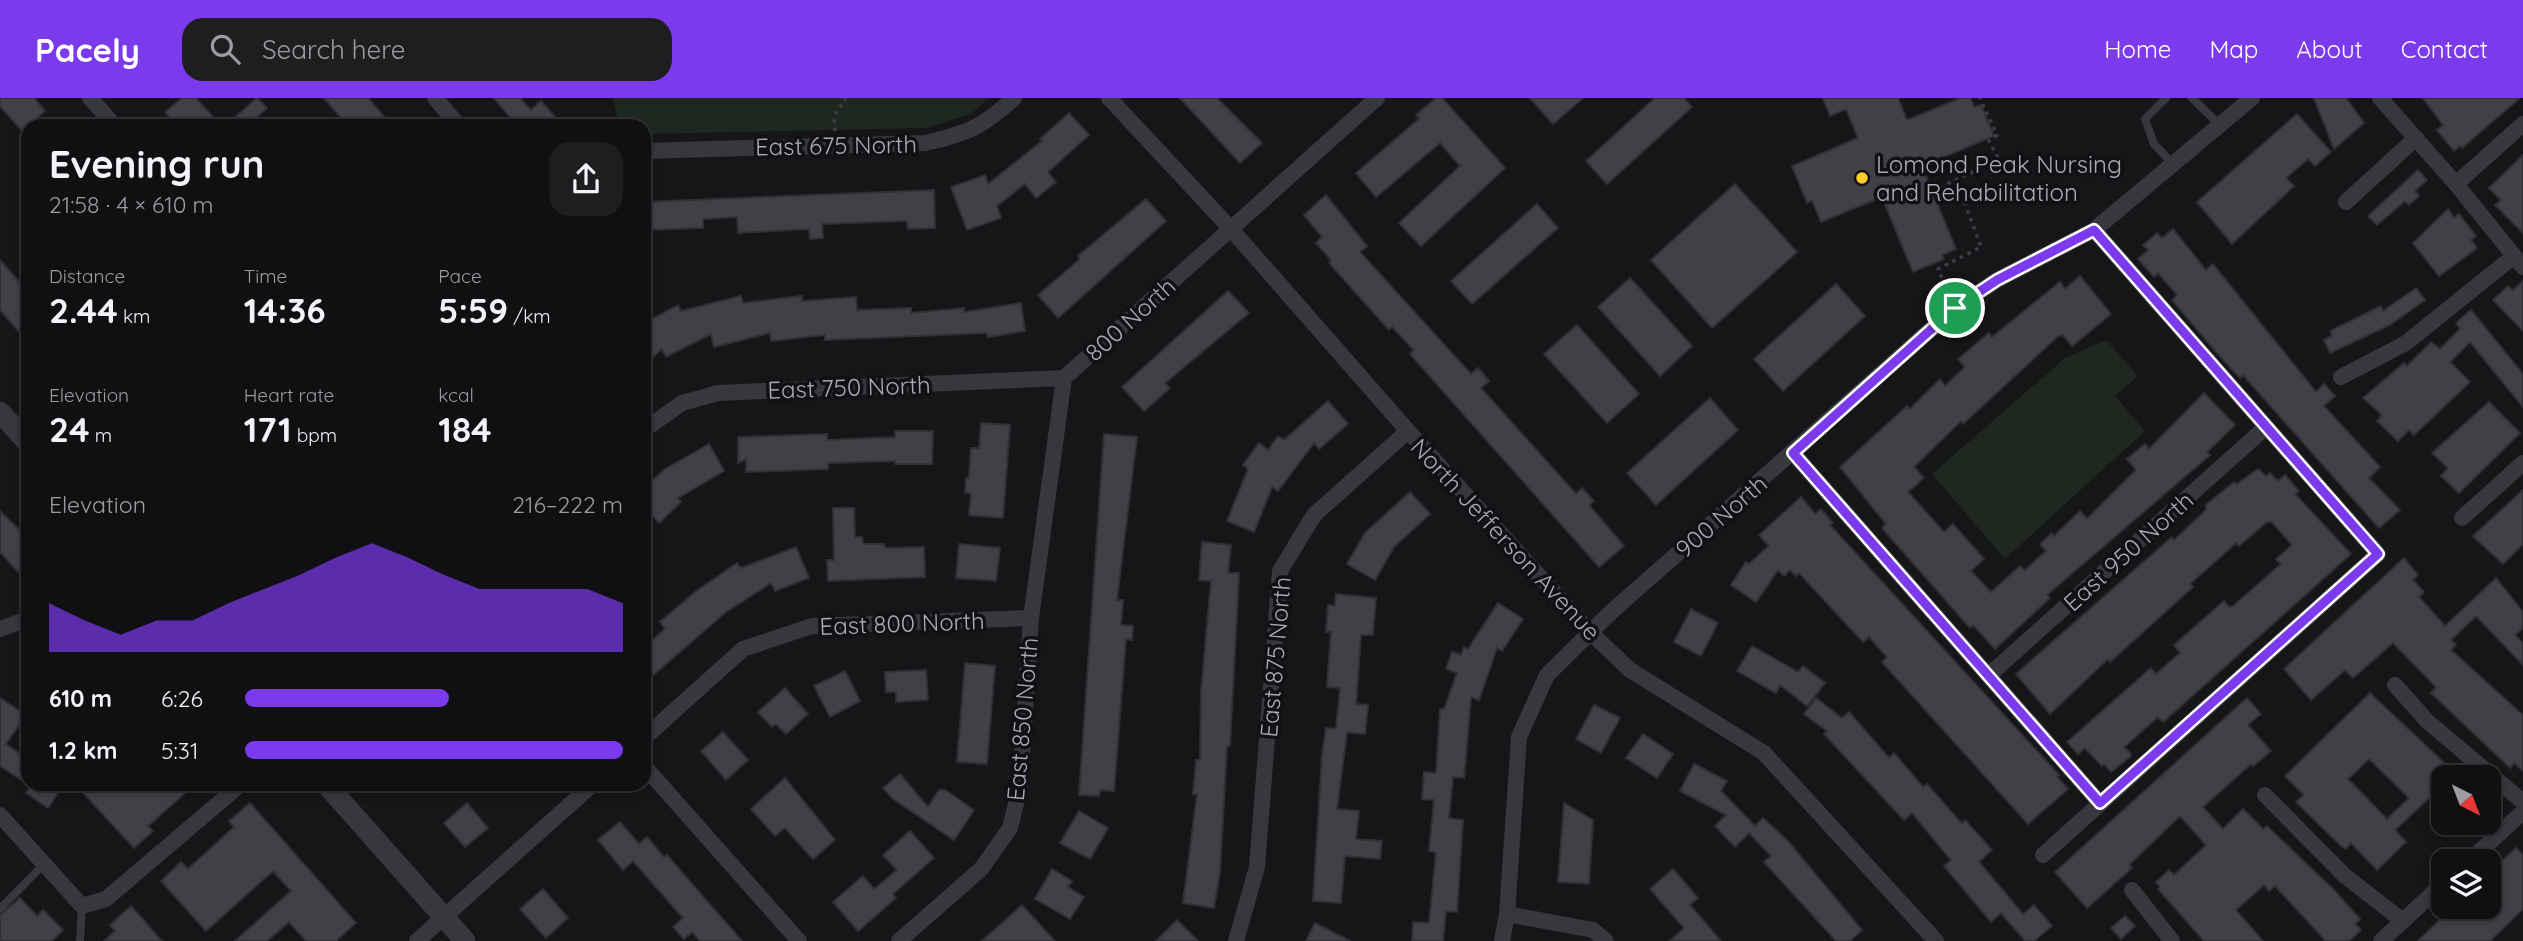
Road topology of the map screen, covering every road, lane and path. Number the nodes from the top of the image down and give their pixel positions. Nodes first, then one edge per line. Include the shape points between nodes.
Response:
1 (90, 98) edge
2 (435, 98) edge
3 (846, 98) edge
4 (1014, 98) edge
5 (1109, 98) edge
6 (1377, 98) edge
7 (1980, 98) edge
8 (2166, 98) edge
9 (2192, 98) edge
10 (2252, 98) edge
11 (2381, 98) edge
12 (109, 119) edge
13 (453, 119) edge
14 (2523, 124) edge
15 (2221, 126) junction
16 (2416, 138) junction
17 (836, 144) junction
18 (651, 151) edge
19 (2174, 165) junction
20 (1955, 179) junction
21 (2456, 184) junction
22 (1932, 191) dead end
23 (2346, 202) dead end
24 (1231, 229) junction
25 (2094, 230) junction
26 (2518, 261) edge
27 (1955, 308) junction
28 (2341, 377) dead end
29 (1064, 378) junction
30 (0, 412) edge
31 (651, 425) edge
32 (2266, 427) junction
33 (1408, 431) junction
34 (21, 435) edge
35 (1793, 453) junction
36 (2523, 463) edge
37 (2462, 518) dead end
38 (1031, 618) junction
39 (21, 622) edge
40 (0, 629) edge
41 (1590, 632) junction
42 (1989, 675) junction
43 (2395, 685) dead end
44 (651, 732) edge
45 (651, 774) edge
46 (233, 791) edge
47 (332, 791) edge
48 (585, 791) edge
49 (2265, 795) dead end
50 (2523, 802) edge
51 (2100, 803) junction
52 (2523, 812) edge
53 (0, 815) edge
54 (2482, 849) edge
55 (2043, 855) dead end
56 (44, 864) junction
57 (2132, 890) dead end
58 (2431, 895) edge
59 (82, 906) junction
60 (0, 909) edge
61 (1507, 914) junction
62 (445, 918) junction
63 (2403, 921) junction
64 (1239, 936) edge
65 (80, 941) edge
66 (417, 941) edge
67 (465, 941) edge
68 (799, 941) edge
69 (900, 941) edge
70 (1502, 941) edge
71 (1606, 941) edge
72 (1936, 941) edge
73 (2172, 941) edge
74 (2381, 941) edge

1 - 12 street
2 - 13 street
3 - 17 path via 834,116
4 - 17 street, East 675 North via 990,121 959,135 925,143
5 - 24 street, North Jefferson Avenue
6 - 24 street, 800 North
7 - 20 path via 1997,135 1989,141 1999,160
8 - 19 lane via 2145,119 2154,144
9 - 15 lane
10 - 15 street, 900 North
11 - 16 street
14 - 21 street
15 - 19 street, 900 North
16 - 21 street
16 - 23 street
17 - 18 street, East 675 North
19 - 25 street, 900 North
20 - 22 path
20 - 27 path via 1981,247 1938,269
21 - 26 street
24 - 29 street, 800 North
24 - 33 street, North Jefferson Avenue
25 - 27 street, 900 North via 1997,280
25 - 32 street
26 - 28 street via 2406,343
27 - 35 street, 900 North
29 - 31 street, East 750 North via 718,393 682,403
29 - 38 street, 800 North
30 - 34 street
32 - 42 street, East 950 North
32 - 51 street via 2378,554
33 - 41 street, North Jefferson Avenue
33 - 64 street, East 875 North via 1314,515 1280,571 1257,867
35 - 41 street, 900 North
35 - 42 street
36 - 37 street
38 - 44 street, East 800 North via 812,626 743,649
38 - 69 street, East 850 North via 1020,787 1010,828 981,869
39 - 40 street
41 - 61 street, 900 North via 1547,676 1519,737
41 - 72 street, North Jefferson Avenue via 1630,670 1764,753
42 - 51 street
43 - 50 street via 2427,721
45 - 68 street
46 - 59 street via 106,899
47 - 62 street
48 - 62 street
49 - 63 street via 2345,876
51 - 55 street
52 - 54 street
53 - 56 street
56 - 59 street
56 - 60 lane
57 - 73 street
58 - 63 street
59 - 65 lane
61 - 70 street, 900 North
61 - 71 street via 1593,930
62 - 66 street
62 - 67 street
63 - 74 street

